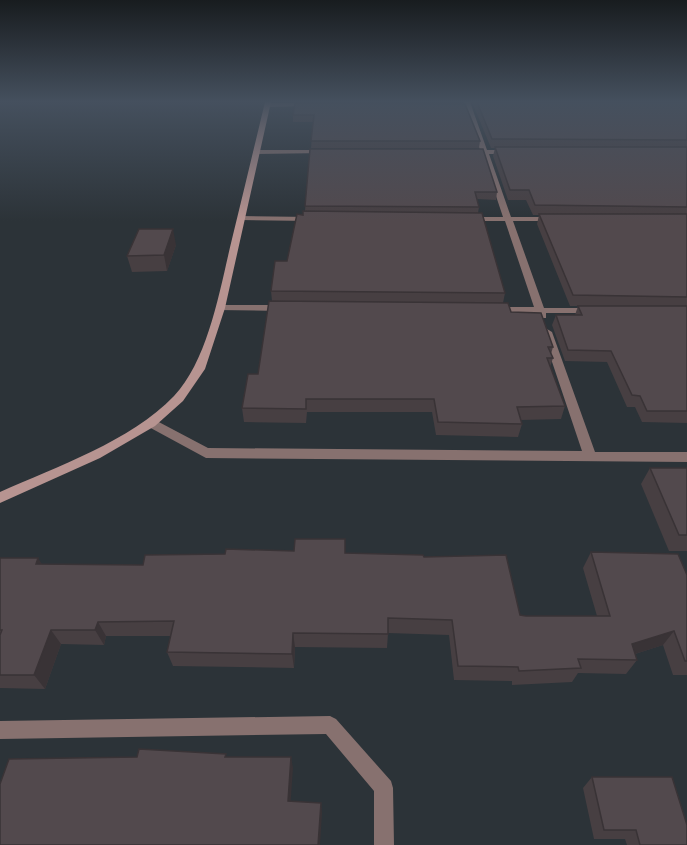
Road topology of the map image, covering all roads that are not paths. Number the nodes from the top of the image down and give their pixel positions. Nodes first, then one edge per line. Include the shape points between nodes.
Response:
1 (258, 141) edge
2 (482, 141) edge
3 (256, 152) junction
4 (336, 152) edge
5 (463, 152) edge
6 (486, 152) junction
7 (521, 152) edge
8 (241, 218) junction
9 (322, 219) edge
10 (462, 219) edge
11 (509, 219) junction
12 (568, 219) edge
13 (220, 308) junction
14 (291, 308) edge
15 (481, 310) edge
16 (540, 311) junction
17 (608, 311) edge
18 (152, 423) junction
19 (590, 456) junction
20 (687, 457) edge
21 (0, 498) edge
22 (0, 730) edge
23 (384, 845) edge

1 - 3 street
2 - 6 street
3 - 4 street
3 - 8 street
5 - 6 street
6 - 7 street
6 - 11 street
8 - 9 street
8 - 13 street
10 - 11 street
11 - 12 street
11 - 16 street
13 - 14 street
13 - 18 street via 201,367 179,398
15 - 16 street
16 - 17 street
16 - 19 street
18 - 19 street via 206,453
18 - 21 street via 96,455
19 - 20 street
22 - 23 street via 330,725 384,788

